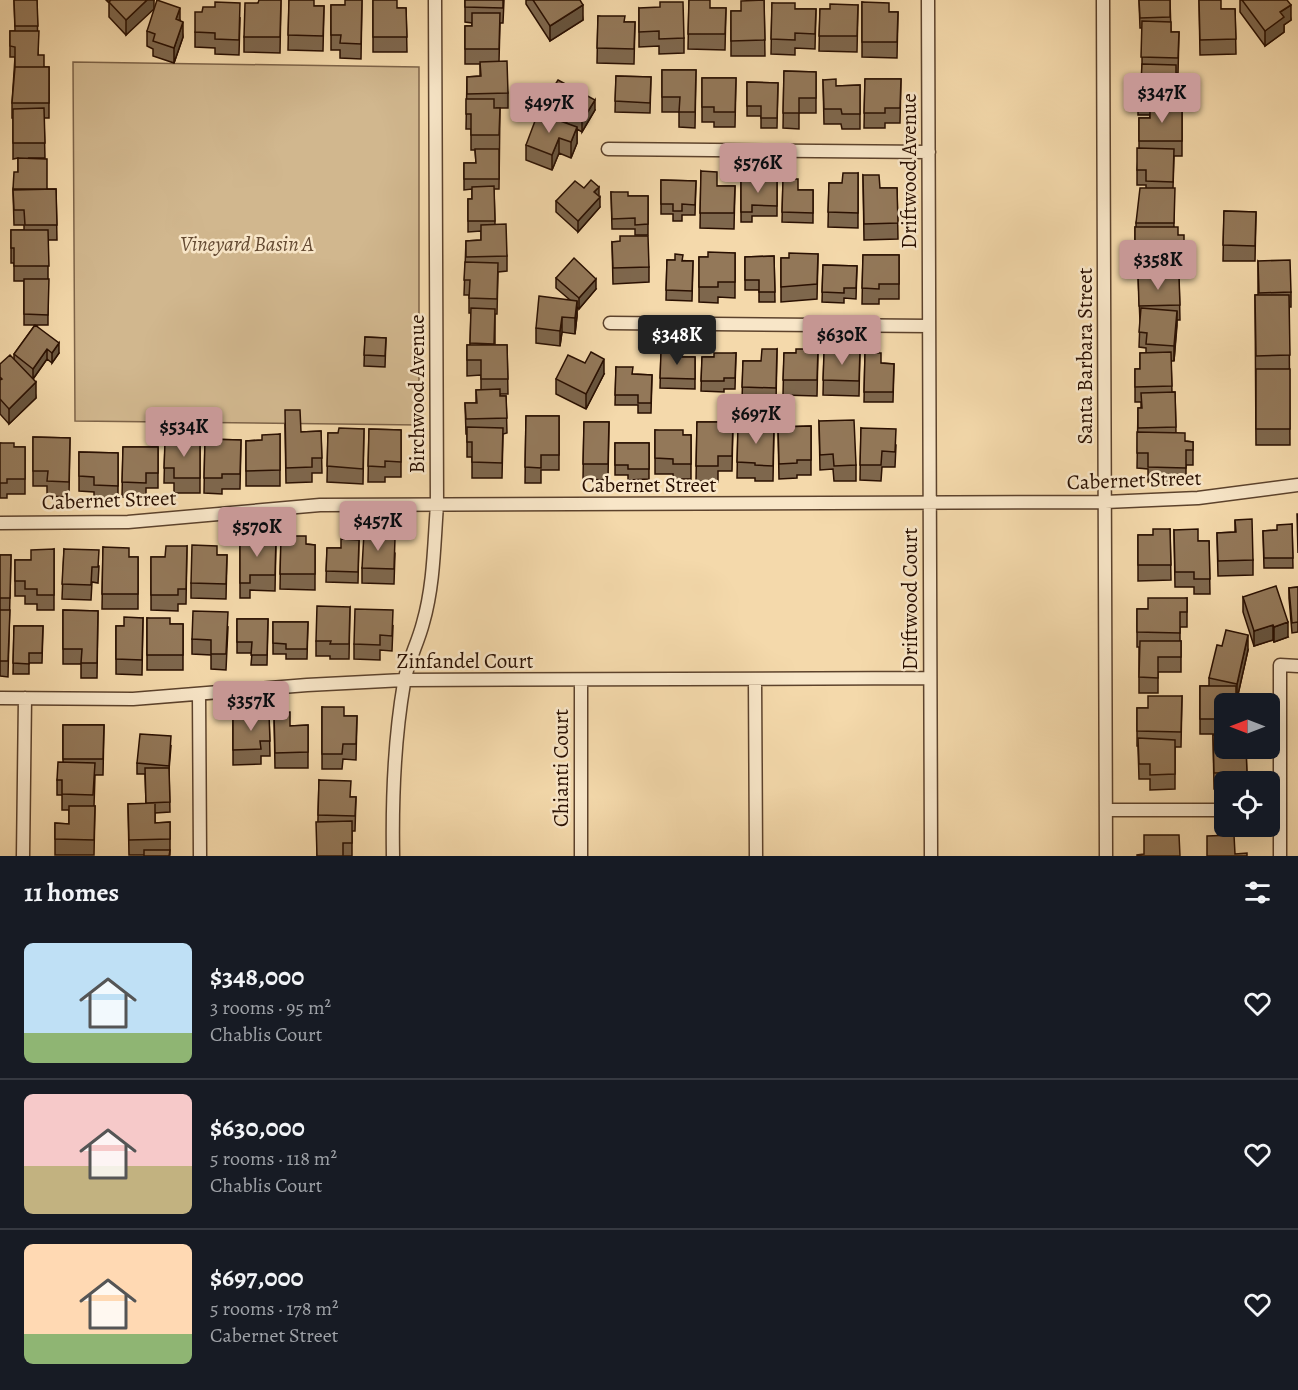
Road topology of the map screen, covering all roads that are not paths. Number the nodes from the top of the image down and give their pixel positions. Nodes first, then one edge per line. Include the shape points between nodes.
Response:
1 (435, 0) edge
2 (928, 0) edge
3 (1103, 0) edge
4 (608, 149) dead end
5 (929, 152) junction
6 (610, 322) dead end
7 (929, 326) junction
8 (929, 342) joint
9 (1298, 485) edge
10 (1105, 502) junction
11 (930, 503) junction
12 (437, 505) junction
13 (0, 523) edge
14 (1298, 666) edge
15 (930, 678) junction
16 (755, 679) junction
17 (404, 680) junction
18 (581, 680) junction
19 (199, 694) junction
20 (0, 698) edge
21 (25, 698) junction
22 (1276, 771) edge
23 (1106, 810) junction
24 (1214, 810) edge
25 (1278, 837) edge
26 (23, 856) edge
27 (200, 856) edge
28 (393, 856) edge
29 (581, 856) edge
30 (756, 856) edge
31 (931, 856) edge
32 (1106, 856) edge
33 (1280, 856) edge

1 - 12 street, Birchwood Avenue
2 - 5 street, Driftwood Avenue
3 - 10 street, Santa Barbara Street
4 - 5 street
5 - 7 street, Driftwood Avenue
6 - 7 street
7 - 8 street, Driftwood Avenue
8 - 11 street, Driftwood Court
9 - 10 street, Cabernet Street via 1198,498
10 - 11 street, Cabernet Street
10 - 23 street, Santa Barbara Street
11 - 12 street, Cabernet Street
11 - 15 street, Driftwood Court
12 - 13 street, Cabernet Street via 320,506 128,522
12 - 17 street, Birchwood Avenue via 424,621
14 - 22 street via 1280,665
15 - 16 street, Zinfandel Court
15 - 31 street, Driftwood Court
16 - 18 street, Zinfandel Court
16 - 30 street
17 - 18 street, Zinfandel Court
17 - 19 street, Zinfandel Court
17 - 28 street, Birchwood Avenue via 394,764
18 - 29 street, Chianti Court
19 - 21 street, Zinfandel Court via 133,699
19 - 27 street
20 - 21 street, Zinfandel Court
21 - 26 street
23 - 24 street
23 - 32 street, Santa Barbara Street
25 - 33 street

